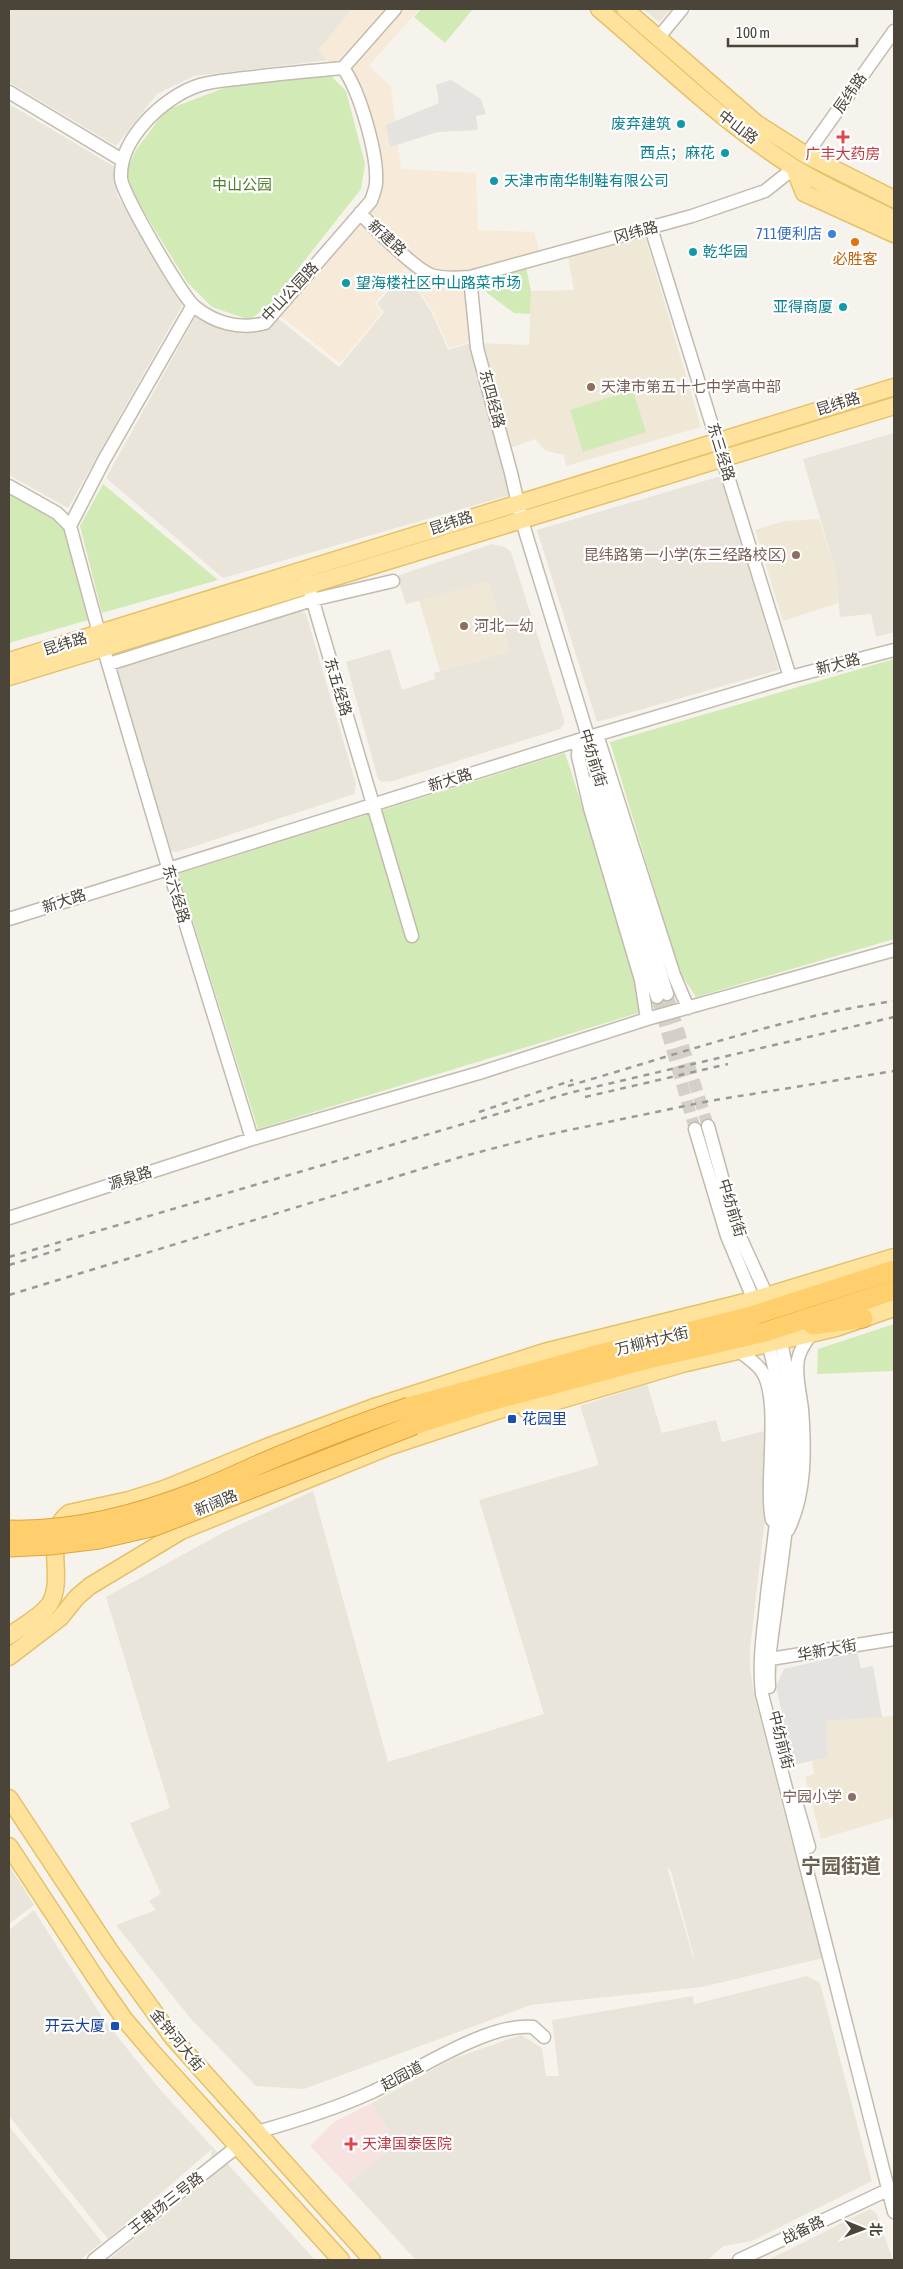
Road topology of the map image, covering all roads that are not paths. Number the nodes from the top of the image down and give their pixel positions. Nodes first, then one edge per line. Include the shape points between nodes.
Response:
1 (395, 9) edge
2 (599, 9) edge
3 (625, 9) edge
4 (682, 9) edge
5 (894, 31) edge
6 (658, 38) junction
7 (343, 68) junction
8 (9, 92) edge
9 (806, 155) junction
10 (122, 160) junction
11 (794, 168) junction
12 (894, 200) edge
13 (360, 213) junction
14 (651, 228) junction
15 (894, 230) edge
16 (470, 277) junction
17 (193, 305) junction
18 (894, 387) edge
19 (894, 406) edge
20 (717, 441) junction
21 (722, 459) junction
22 (9, 486) edge
23 (518, 502) junction
24 (522, 520) junction
25 (70, 526) junction
26 (394, 581) dead end
27 (308, 585) junction
28 (101, 640) junction
29 (894, 650) edge
30 (9, 661) edge
31 (109, 664) junction
32 (9, 677) edge
33 (790, 677) junction
34 (588, 738) junction
35 (373, 804) junction
36 (168, 868) junction
37 (9, 919) edge
38 (412, 936) dead end
39 (894, 950) edge
40 (662, 996) tunnel mouth
41 (688, 1008) junction
42 (647, 1019) junction
43 (252, 1139) junction
44 (9, 1218) edge
45 (894, 1257) edge
46 (856, 1269) junction
47 (894, 1270) edge
48 (763, 1287) dead end
49 (894, 1290) edge
50 (750, 1291) dead end
51 (894, 1308) edge
52 (763, 1312) junction
53 (863, 1318) junction
54 (765, 1332) junction
55 (812, 1333) junction
56 (776, 1349) dead end
57 (738, 1350) junction
58 (600, 1354) junction
59 (640, 1361) junction
60 (485, 1372) junction
61 (411, 1416) junction
62 (478, 1418) junction
63 (9, 1530) edge
64 (780, 1533) junction
65 (9, 1547) edge
66 (9, 1636) edge
67 (894, 1639) edge
68 (9, 1657) edge
69 (765, 1660) junction
70 (9, 1798) edge
71 (9, 1846) edge
72 (544, 2037) dead end
73 (257, 2132) junction
74 (238, 2146) junction
75 (892, 2186) edge
76 (894, 2212) edge
77 (94, 2260) edge
78 (342, 2260) edge
79 (372, 2260) edge
80 (739, 2260) edge

1 - 7 street
2 - 11 main road, 中山路 via 708,105
3 - 6 main road, 中山路
4 - 6 street
5 - 9 street, 辰纬路
6 - 9 main road, 中山路 via 756,123
7 - 10 street via 200,85 160,106 134,137
7 - 13 street, 中山公园路 via 360,102 375,170 376,183 371,201
8 - 10 street
9 - 12 main road, 中山路
10 - 17 street via 121,180 126,194
11 - 14 street, 冈纬路 via 765,191
11 - 15 main road via 804,193
13 - 16 street, 新建路 via 430,275
13 - 17 street, 中山公园路 via 265,323 250,327 232,326
14 - 16 street, 冈纬路
14 - 20 street, 东三经路
16 - 23 street, 东四经路 via 477,348
17 - 25 street
18 - 20 main road, 昆纬路
19 - 21 main road, 昆纬路
20 - 21 street, 东三经路
20 - 23 main road, 昆纬路
21 - 24 main road, 昆纬路
21 - 33 street, 东三经路
22 - 25 street via 57,513
23 - 24 street, 东四经路
23 - 27 main road, 昆纬路
24 - 27 main road, 昆纬路
24 - 34 street, 中纺前街
25 - 28 street, 东六经路
26 - 27 street
27 - 28 main road, 昆纬路
27 - 31 street
27 - 35 street, 东五经路
28 - 30 main road, 昆纬路
28 - 31 street, 东六经路
28 - 32 main road, 昆纬路
29 - 33 street, 新大路
31 - 36 street, 东六经路
33 - 34 street, 新大路
34 - 35 street, 新大路
34 - 40 street
34 - 41 street
34 - 42 street via 578,756 590,808 641,980
35 - 36 street, 新大路
35 - 38 street, 东五经路
36 - 37 street, 新大路
36 - 43 street, 东六经路
39 - 41 street, 源泉路
41 - 42 street, 源泉路
42 - 43 street, 源泉路 via 479,1073
43 - 44 street, 源泉路
45 - 46 main road
46 - 52 main road
46 - 60 main road via 749,1302 544,1352
47 - 52 highway, 万柳村大街
48 - 50 street, 中纺前街 via 736,1228 702,1128 728,1236
49 - 54 highway, 万柳村大街
51 - 53 main road
52 - 58 highway, 万柳村大街
53 - 54 highway
53 - 55 main road
54 - 59 highway, 万柳村大街
55 - 57 main road
55 - 64 street via 803,1344 797,1360 803,1457 796,1514
56 - 64 street, 中纺前街 via 789,1382 793,1430 793,1454
57 - 62 main road via 639,1375 540,1407
57 - 64 street via 762,1371 767,1386 772,1449 769,1497
58 - 60 main road via 578,1354
58 - 61 highway, 万柳村大街
59 - 61 highway, 万柳村大街 via 474,1406
59 - 62 main road via 592,1381
60 - 66 main road via 377,1406 164,1489 69,1513 58,1527 55,1585 49,1604
61 - 63 highway, 新阔路, bridge via 328,1436 160,1506 68,1527
61 - 65 highway, 新阔路, bridge via 155,1526 50,1545
62 - 68 main road via 388,1447 181,1531 90,1586 60,1618
64 - 69 street, 中纺前街
67 - 69 street, 华新大街
69 - 75 street, 中纺前街 via 773,1712 839,1962
70 - 73 main road, 金钟河大街 via 167,2031
71 - 74 main road, 金钟河大街 via 125,2020
72 - 73 street, 起园道 via 533,2027 524,2026 485,2037 372,2092 320,2113
73 - 79 main road, 金钟河大街
74 - 77 street, 王串场三号路
74 - 78 main road, 金钟河大街
75 - 76 street, 中纺前街
75 - 80 street, 战备路

